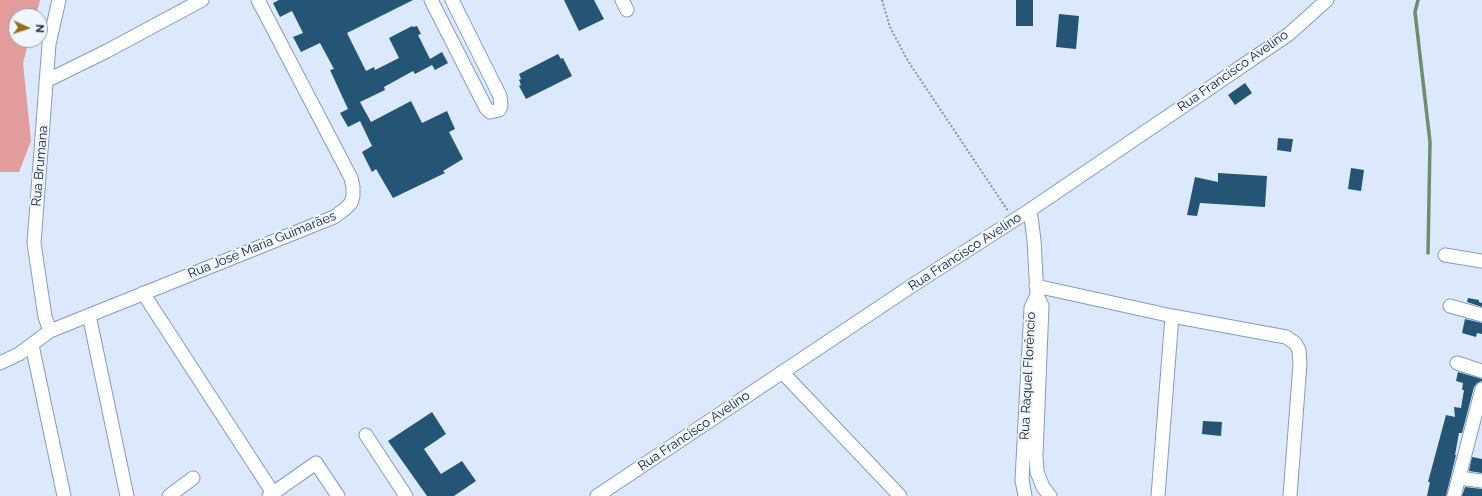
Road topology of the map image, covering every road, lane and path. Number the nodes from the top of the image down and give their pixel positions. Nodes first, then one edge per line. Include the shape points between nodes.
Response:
1 (59, 0) edge
2 (202, 0) edge
3 (258, 0) edge
4 (431, 0) edge
5 (452, 0) edge
6 (882, 0) edge
7 (1327, 0) edge
8 (46, 80) junction
9 (1030, 210) junction
10 (1014, 220) junction
11 (1446, 255) dead end
12 (1482, 261) edge
13 (1036, 291) junction
14 (143, 293) junction
15 (1450, 306) dead end
16 (88, 315) junction
17 (1482, 315) edge
18 (1172, 316) junction
19 (50, 331) junction
20 (32, 345) junction
21 (0, 363) edge
22 (1457, 364) dead end
23 (1482, 371) edge
24 (782, 372) junction
25 (1482, 389) edge
26 (366, 434) dead end
27 (193, 478) dead end
28 (1459, 478) junction
29 (1482, 481) edge
30 (271, 495) edge
31 (64, 496) edge
32 (127, 496) edge
33 (168, 496) edge
34 (338, 496) edge
35 (406, 496) edge
36 (597, 496) edge
37 (900, 496) edge
38 (1025, 496) edge
39 (1050, 496) edge
40 (1158, 496) edge
41 (1290, 496) edge
42 (1454, 496) edge

1 - 8 street, Rua Brumana via 49,44
2 - 8 street
3 - 14 street, Rua José Maria Guimarães via 351,178 351,203 334,217
4 - 5 street via 486,108 490,112 499,110 500,96
6 - 10 path via 890,27 908,61
7 - 9 street, Rua Francisco Avelino via 1289,34
8 - 19 street, Rua Brumana via 34,243 45,317
9 - 10 street, Rua Francisco Avelino
9 - 13 street
10 - 24 street, Rua Francisco Avelino
11 - 12 street
13 - 18 street
13 - 38 street, Rua Raquel Florêncio via 1031,308 1022,480
13 - 39 street, Rua Raquel Florêncio via 1042,306 1037,472
14 - 16 street, Rua José Maria Guimarães
14 - 30 street
15 - 17 street
16 - 19 street, Rua José Maria Guimarães
16 - 32 street
18 - 40 street
18 - 41 street via 1286,337 1295,343 1299,350 1300,364
19 - 20 street, Rua José Maria Guimarães
20 - 21 street, Rua José Maria Guimarães
20 - 31 street
22 - 23 street
24 - 36 street, Rua Francisco Avelino
24 - 37 street
25 - 28 street
26 - 35 street
27 - 33 street
28 - 29 street
28 - 42 street
30 - 34 street via 316,463

